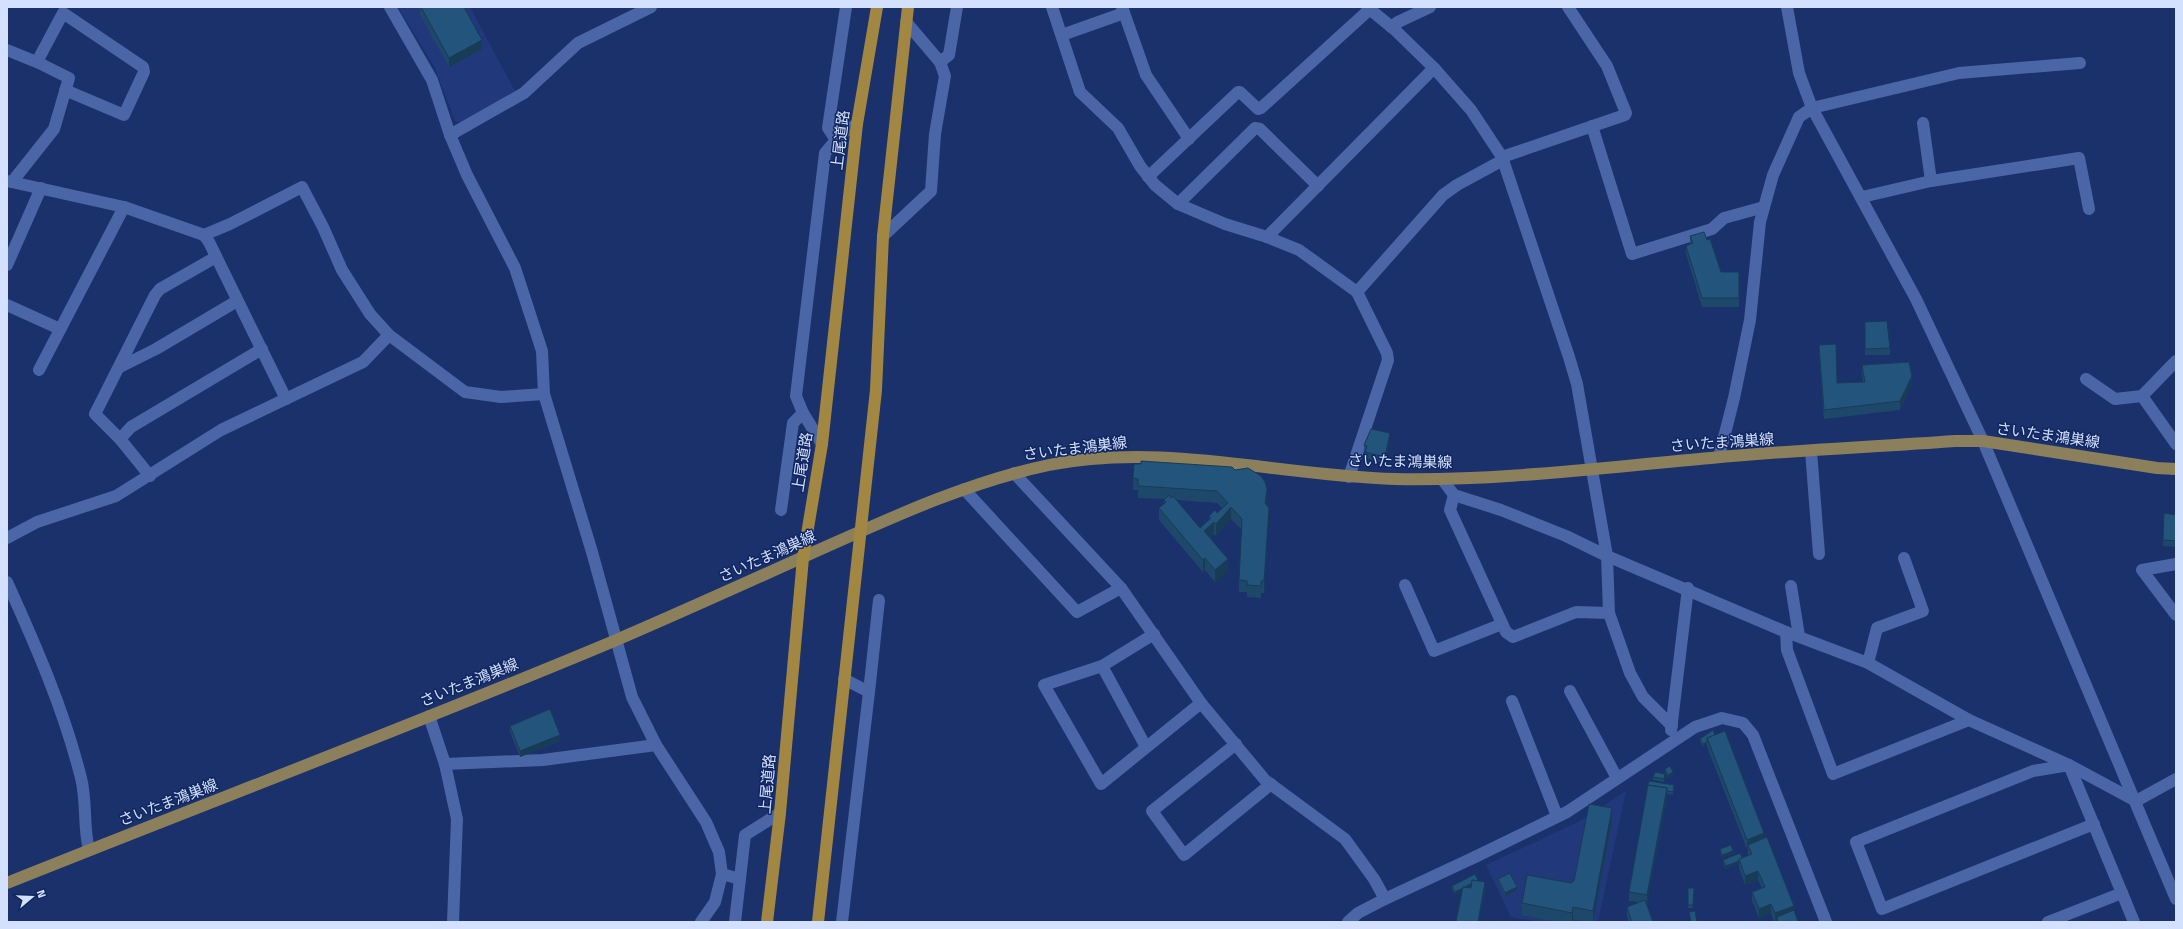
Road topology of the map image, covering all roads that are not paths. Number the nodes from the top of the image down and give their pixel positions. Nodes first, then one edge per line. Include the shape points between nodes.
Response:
1 (390, 7) edge
2 (651, 7) edge
3 (846, 7) edge
4 (877, 7) edge
5 (908, 7) edge
6 (957, 7) edge
7 (1052, 7) edge
8 (1430, 7) edge
9 (1568, 7) edge
10 (1787, 7) edge
11 (1369, 8) edge
12 (1123, 10) edge
13 (906, 22) junction
14 (1392, 27) junction
15 (1062, 35) junction
16 (7, 50) edge
17 (940, 62) junction
18 (39, 63) junction
19 (2080, 63) dead end
20 (1434, 68) junction
21 (66, 90) junction
22 (1812, 108) junction
23 (1923, 123) dead end
24 (857, 124) junction
25 (1592, 126) junction
26 (450, 135) junction
27 (1189, 138) junction
28 (836, 140) junction
29 (1502, 158) junction
30 (1148, 178) junction
31 (10, 181) edge
32 (1931, 181) junction
33 (1318, 186) junction
34 (41, 188) junction
35 (1862, 197) junction
36 (1178, 204) junction
37 (124, 207) junction
38 (1764, 207) junction
39 (2089, 209) dead end
40 (204, 235) junction
41 (883, 236) junction
42 (1267, 236) junction
43 (216, 257) junction
44 (7, 265) edge
45 (1357, 292) junction
46 (237, 301) junction
47 (7, 305) edge
48 (60, 329) junction
49 (390, 335) junction
50 (262, 349) junction
51 (2176, 361) edge
52 (120, 367) junction
53 (39, 370) dead end
54 (2086, 379) dead end
55 (544, 394) junction
56 (2142, 396) junction
57 (286, 399) junction
58 (803, 414) junction
59 (120, 439) junction
60 (1983, 442) junction
61 (822, 444) junction
62 (2176, 444) edge
63 (1812, 451) junction
64 (1719, 457) junction
65 (1592, 469) junction
66 (2176, 469) edge
67 (1014, 473) junction
68 (150, 476) junction
69 (1349, 477) junction
70 (1442, 479) junction
71 (964, 489) junction
72 (1454, 494) junction
73 (781, 510) dead end
74 (861, 530) junction
75 (7, 538) edge
76 (1819, 554) dead end
77 (1607, 556) junction
78 (803, 558) junction
79 (1904, 558) dead end
80 (2176, 564) edge
81 (7, 582) edge
82 (1405, 585) dead end
83 (1791, 586) dead end
84 (1121, 588) junction
85 (1688, 588) junction
86 (879, 600) dead end
87 (1609, 614) junction
88 (2176, 615) edge
89 (1502, 624) junction
90 (1786, 632) junction
91 (1154, 634) junction
92 (1799, 636) junction
93 (617, 640) junction
94 (1868, 663) junction
95 (1102, 666) junction
96 (844, 679) junction
97 (1570, 691) dead end
98 (868, 692) junction
99 (1512, 701) dead end
100 (1201, 703) junction
101 (429, 716) junction
102 (1968, 720) junction
103 (1672, 726) junction
104 (1670, 742) junction
105 (1236, 744) junction
106 (656, 745) junction
107 (1146, 747) junction
108 (446, 764) junction
109 (2069, 765) junction
110 (1617, 778) junction
111 (2176, 779) edge
112 (1271, 784) junction
113 (2136, 801) junction
114 (780, 813) junction
115 (1557, 816) junction
116 (2094, 824) junction
117 (89, 850) junction
118 (722, 874) junction
119 (740, 879) junction
120 (7, 882) edge
121 (2122, 893) junction
122 (1385, 899) junction
123 (2176, 899) edge
124 (453, 922) edge
125 (701, 922) edge
126 (735, 922) edge
127 (767, 922) edge
128 (818, 922) edge
129 (842, 922) edge
130 (1348, 922) edge
131 (1826, 922) edge
132 (2048, 922) edge
133 (2134, 922) edge

1 - 26 street via 432,80
2 - 26 street via 578,43 524,93
3 - 28 street via 828,128
4 - 24 highway, 上尾道路
5 - 13 highway
6 - 17 street via 949,55
7 - 15 street
8 - 14 street
9 - 25 street via 1607,66 1626,113
10 - 22 street via 1799,72
11 - 14 street
11 - 27 street via 1261,108 1258,109 1238,92
12 - 15 street
12 - 27 street via 1146,75
13 - 17 street
13 - 41 highway
14 - 20 street
15 - 30 street via 1080,92 1118,128
16 - 18 street
17 - 41 street via 945,76 935,134 930,191
18 - 21 street via 69,78
18 - 21 street via 39,58 63,13 143,67 144,72 124,115
19 - 22 street via 1959,72
20 - 29 street via 1471,110
20 - 33 street
21 - 31 street via 54,130
22 - 35 street
22 - 38 street via 1800,117 1773,175
23 - 32 street
24 - 28 street
24 - 61 highway, 上尾道路
25 - 29 street
25 - 38 street via 1632,254 1712,229 1724,218
26 - 55 street via 467,175 515,268 542,351
27 - 30 street
28 - 58 street via 825,153 796,396
29 - 45 street via 1443,195
29 - 65 street via 1570,357
30 - 36 street
31 - 34 street
32 - 35 street
32 - 39 street via 2079,158
33 - 36 street via 1260,129 1255,128
33 - 42 street
34 - 37 street
34 - 44 street
35 - 60 street via 1920,306
36 - 42 street via 1225,224
37 - 40 street
37 - 48 street
38 - 64 street via 1754,266 1750,320
40 - 43 street
40 - 49 street via 302,187 342,270 370,314
41 - 74 highway via 876,390
42 - 45 street via 1299,250
43 - 46 street
43 - 52 street via 160,289
45 - 69 street via 1387,352 1388,360
46 - 50 street
46 - 52 street via 156,349
47 - 48 street
48 - 53 street
49 - 55 street via 464,392 501,397
49 - 57 street via 363,362
50 - 57 street
50 - 59 street via 131,428
51 - 56 street
52 - 59 street via 95,414
54 - 56 street via 2115,399
55 - 93 street
56 - 62 street
57 - 68 street via 221,430
58 - 61 street
58 - 73 street via 793,423
59 - 68 street
60 - 63 main road, さいたま鴻巣線 via 1955,441
60 - 66 main road, さいたま鴻巣線
60 - 113 street
61 - 78 highway, 上尾道路
63 - 64 main road, さいたま鴻巣線
63 - 76 street
64 - 65 main road, さいたま鴻巣線
65 - 70 main road, さいたま鴻巣線
65 - 77 street
67 - 69 main road, さいたま鴻巣線 via 1056,464 1119,456 1178,458
67 - 71 main road, さいたま鴻巣線
67 - 84 street
68 - 75 street via 116,496 37,522
69 - 70 main road, さいたま鴻巣線
70 - 72 street
71 - 74 main road, さいたま鴻巣線
71 - 84 street via 1077,612
72 - 77 street via 1508,512
72 - 89 street via 1450,510
74 - 78 main road, さいたま鴻巣線
74 - 96 highway
77 - 85 street
77 - 87 street
78 - 93 main road, さいたま鴻巣線
78 - 114 highway, 上尾道路
79 - 94 street via 1923,611 1877,628
80 - 88 street via 2142,570
81 - 117 street via 63,714 82,780
82 - 89 street via 1434,651
83 - 92 street
84 - 91 street
85 - 90 street
85 - 103 street
86 - 98 street
87 - 89 street via 1576,612 1513,637 1506,632
87 - 103 street via 1630,673 1643,697
90 - 92 street
90 - 102 street via 1787,650 1833,774
91 - 95 street
91 - 100 street
92 - 94 street
93 - 101 main road, さいたま鴻巣線
93 - 106 street via 632,697
94 - 102 street
95 - 107 street
95 - 107 street via 1044,686 1101,784
96 - 98 street
96 - 128 highway
97 - 110 street
98 - 129 street
99 - 115 street
100 - 105 street
100 - 107 street
101 - 108 street
101 - 117 main road, さいたま鴻巣線
102 - 109 street
103 - 104 street
104 - 110 street
104 - 131 street via 1695,727 1722,718 1743,723 1753,735
105 - 112 street
105 - 112 street via 1152,811 1184,856
106 - 108 street via 543,760
106 - 118 street via 706,822 719,852
108 - 124 street via 457,819
109 - 113 street
109 - 116 street
109 - 116 street via 2033,771 1856,842 1882,909
110 - 115 street
111 - 113 street
112 - 122 street via 1345,839
113 - 123 street
114 - 119 street via 745,835
114 - 127 highway, 上尾道路
115 - 122 street
116 - 121 street
117 - 120 main road, さいたま鴻巣線
118 - 119 street
118 - 125 street via 715,902
119 - 126 street
121 - 132 street
121 - 133 street
122 - 130 street via 1358,913

